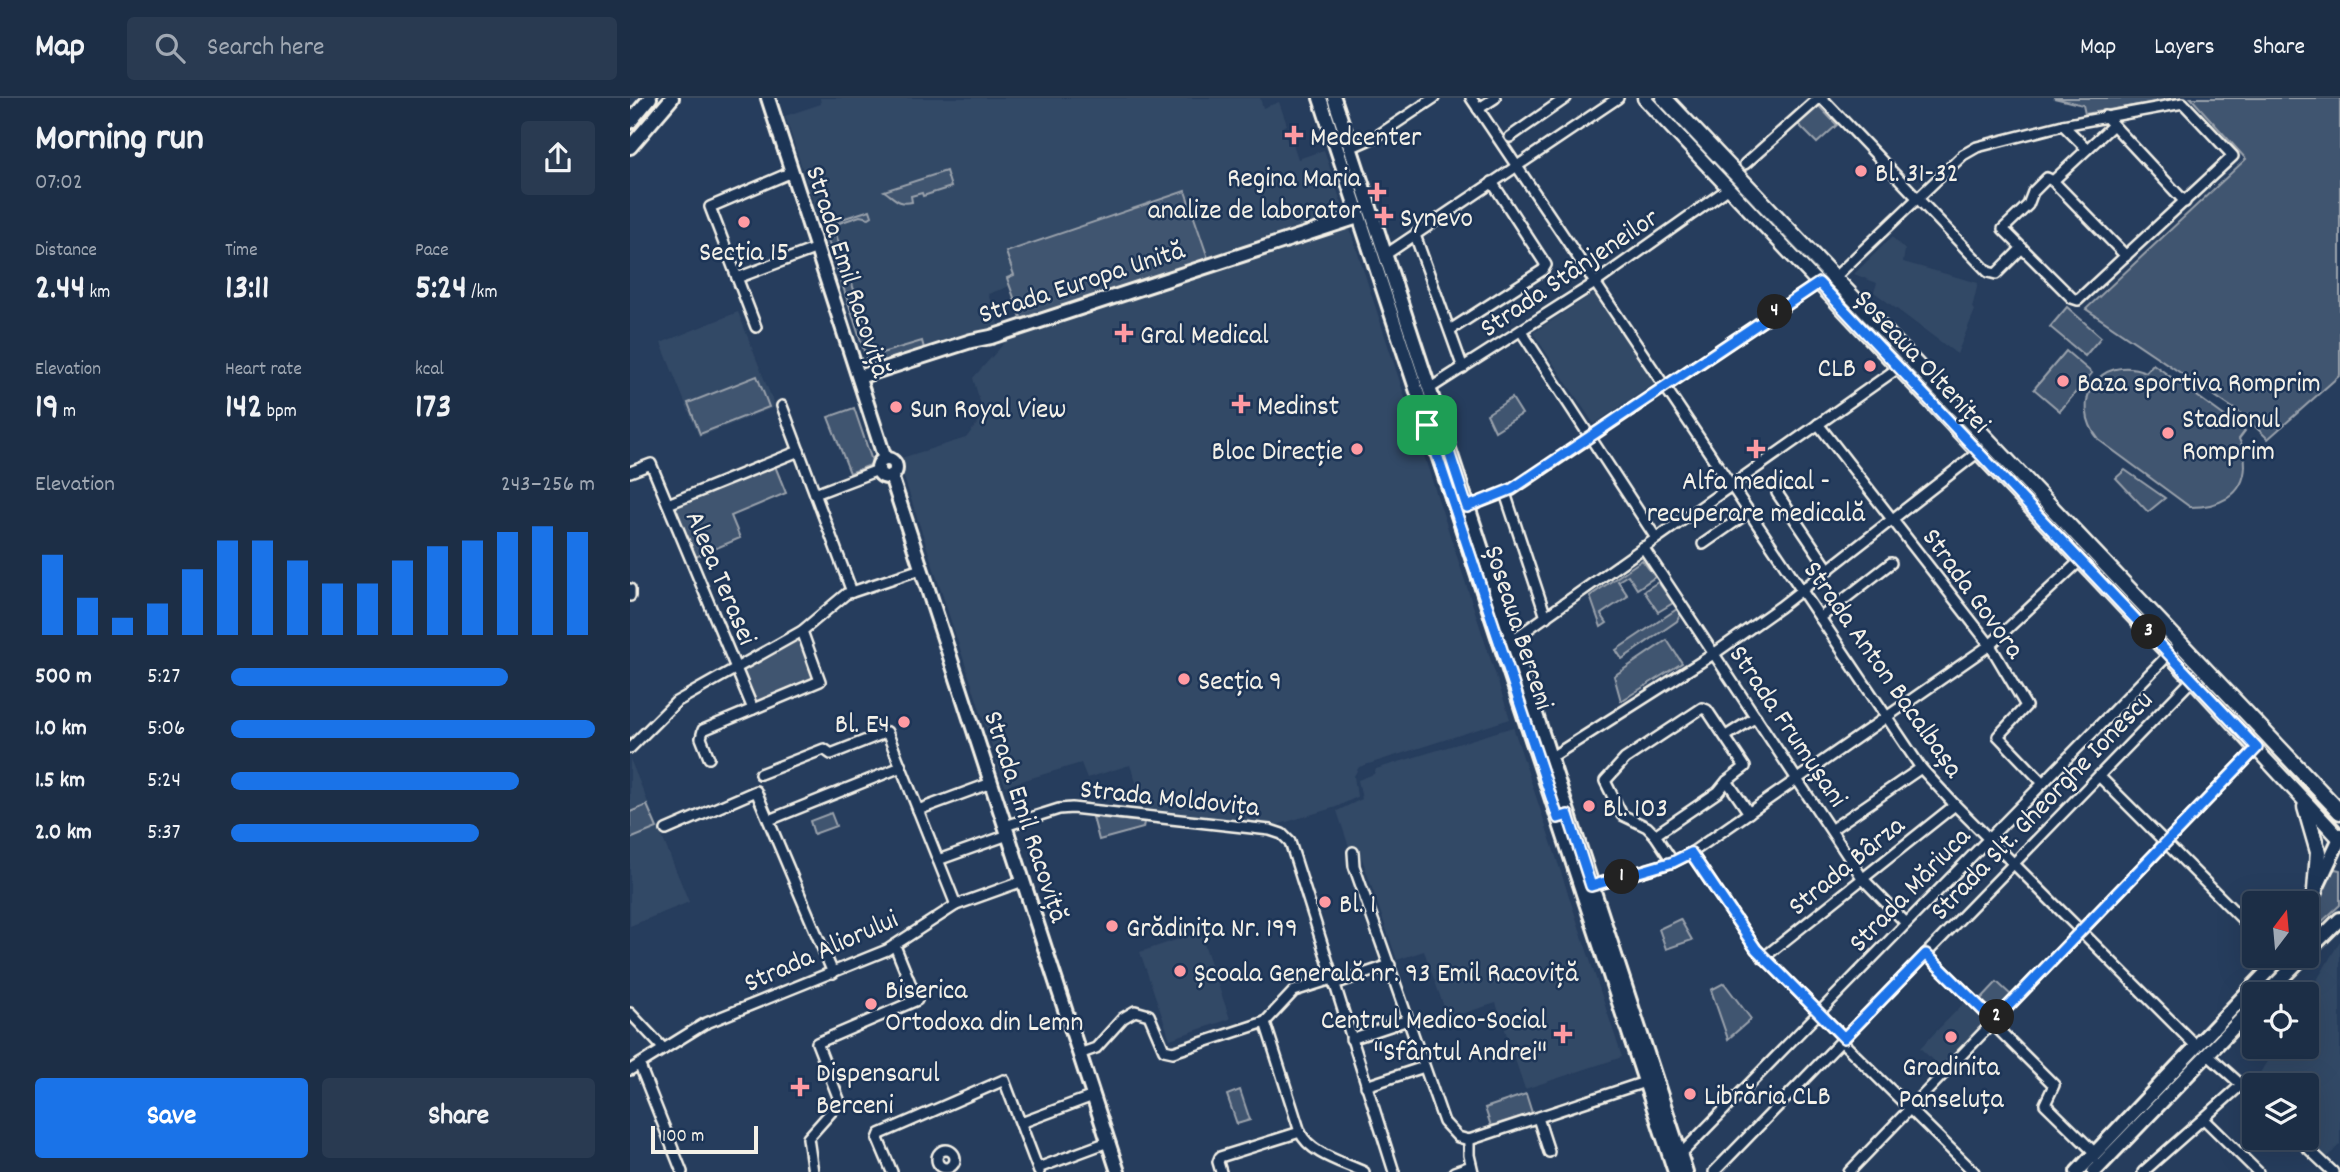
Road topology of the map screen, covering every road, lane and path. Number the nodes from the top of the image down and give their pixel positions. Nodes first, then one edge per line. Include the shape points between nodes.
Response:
1 (650, 98) edge
2 (672, 98) edge
3 (768, 98) edge
4 (1320, 98) edge
5 (1334, 98) edge
6 (1434, 98) edge
7 (1471, 98) edge
8 (1495, 98) edge
9 (1566, 98) edge
10 (1618, 98) edge
11 (1645, 98) edge
12 (1664, 98) edge
13 (1821, 98) edge
14 (1478, 109) junction
15 (2105, 116) junction
16 (630, 122) edge
17 (2063, 125) junction
18 (2113, 125) junction
19 (1510, 137) dead end
20 (630, 147) edge
21 (1350, 148) junction
22 (2087, 149) junction
23 (1745, 164) dead end
24 (1517, 166) junction
25 (792, 172) junction
26 (2053, 181) junction
27 (1492, 183) junction
28 (1729, 188) junction
29 (1918, 198) junction
30 (2185, 202) junction
31 (1358, 217) junction
32 (1415, 235) junction
33 (817, 248) junction
34 (2022, 248) junction
35 (1385, 255) junction
36 (2126, 256) junction
37 (737, 278) junction
38 (1835, 278) junction
39 (1595, 283) junction
40 (1819, 283) junction
41 (756, 327) dead end
42 (1450, 330) junction
43 (1521, 331) junction
44 (1463, 368) junction
45 (1898, 368) junction
46 (859, 377) junction
47 (1665, 385) junction
48 (1429, 389) junction
49 (782, 405) dead end
50 (1433, 423) junction
51 (1818, 425) junction
52 (1589, 437) junction
53 (1990, 442) junction
54 (799, 451) junction
55 (1978, 452) junction
56 (881, 464) junction
57 (630, 472) edge
58 (1732, 486) junction
59 (1505, 493) junction
60 (1777, 493) dead end
61 (815, 494) junction
62 (668, 504) junction
63 (1467, 507) junction
64 (1749, 512) junction
65 (1893, 521) junction
66 (1656, 538) junction
67 (1703, 544) dead end
68 (1474, 545) junction
69 (1643, 547) junction
70 (2085, 555) junction
71 (1891, 563) dead end
72 (921, 569) junction
73 (1829, 570) junction
74 (630, 589) edge
75 (1802, 591) junction
76 (852, 592) junction
77 (630, 596) edge
78 (1546, 617) junction
79 (1820, 618) junction
80 (802, 631) junction
81 (1511, 641) junction
82 (1990, 645) junction
83 (2174, 649) junction
84 (1715, 653) junction
85 (736, 668) junction
86 (2193, 679) junction
87 (753, 709) junction
88 (1756, 717) junction
89 (1887, 717) junction
90 (1726, 736) junction
91 (630, 748) edge
92 (2257, 748) junction
93 (709, 758) dead end
94 (1550, 758) junction
95 (901, 767) junction
96 (1921, 768) junction
97 (760, 774) dead end
98 (2099, 776) junction
99 (1798, 778) junction
100 (1727, 781) junction
101 (2311, 782) junction
102 (991, 783) junction
103 (2043, 783) junction
104 (2340, 799) edge
105 (2302, 800) junction
106 (1955, 806) junction
107 (918, 810) junction
108 (2340, 812) edge
109 (1749, 813) junction
110 (1563, 817) junction
111 (769, 820) junction
112 (1832, 829) junction
113 (666, 830) dead end
114 (1006, 831) junction
115 (1656, 835) junction
116 (2340, 838) edge
117 (1989, 839) junction
118 (2166, 842) junction
119 (1353, 852) dead end
120 (1691, 853) junction
121 (938, 860) junction
122 (1673, 862) junction
123 (2014, 863) junction
124 (1863, 879) junction
125 (1023, 881) junction
126 (1591, 886) junction
127 (2315, 891) joint
128 (956, 905) junction
129 (2242, 919) edge
130 (2340, 919) edge
131 (1906, 923) junction
132 (2081, 930) junction
133 (2319, 940) edge
134 (895, 946) junction
135 (1926, 954) junction
136 (1763, 958) junction
137 (1390, 965) junction
138 (2271, 968) edge
139 (2291, 968) edge
140 (833, 973) junction
141 (1333, 981) junction
142 (2278, 982) edge
143 (630, 1013) edge
144 (1818, 1013) junction
145 (2242, 1019) edge
146 (1408, 1020) junction
147 (1265, 1022) junction
148 (1993, 1022) junction
149 (1352, 1039) junction
150 (1842, 1040) junction
151 (2197, 1047) junction
152 (664, 1049) junction
153 (1079, 1054) junction
154 (2208, 1055) junction
155 (640, 1066) junction
156 (1424, 1067) junction
157 (630, 1070) edge
158 (1645, 1082) junction
159 (1366, 1086) junction
160 (2240, 1086) joint
161 (1093, 1096) junction
162 (1909, 1109) junction
163 (1538, 1118) junction
164 (2204, 1119) junction
165 (1021, 1123) junction
166 (1300, 1132) junction
167 (1469, 1140) junction
168 (1108, 1142) junction
169 (2310, 1150) edge
170 (1549, 1152) dead end
171 (2095, 1153) junction
172 (1680, 1155) junction
173 (2154, 1163) junction
174 (1472, 1169) edge
175 (1038, 1170) edge
176 (682, 1172) edge
177 (813, 1172) edge
178 (892, 1172) edge
179 (1118, 1172) edge
180 (1221, 1172) edge
181 (1364, 1172) edge
182 (1394, 1172) edge
183 (1454, 1172) edge
184 (1675, 1172) edge
185 (1686, 1172) edge
186 (1714, 1172) edge
187 (1849, 1172) edge
188 (1974, 1172) edge
189 (2077, 1172) edge
190 (2094, 1172) edge
191 (2143, 1172) edge
192 (2163, 1172) edge
193 (2258, 1172) edge
194 (2333, 1172) edge

1 - 16 main road
2 - 20 main road
3 - 25 main road, Strada Emil Racoviță
4 - 31 main road, Șoseaua Berceni
5 - 21 main road, Șoseaua Berceni
6 - 21 street
7 - 14 street, Strada Anton Bacalbașa
8 - 14 street
9 - 19 street
10 - 24 street
11 - 28 main road, Șoseaua Olteniței
12 - 38 main road, Șoseaua Olteniței
13 - 23 street
13 - 29 street
14 - 24 street, Strada Anton Bacalbașa
15 - 17 street
15 - 18 street
15 - 30 street via 2183,103 2233,156
17 - 22 street
17 - 29 street via 1972,149
18 - 22 street
18 - 30 street
21 - 35 main road, Șoseaua Berceni
22 - 26 street
24 - 27 street
24 - 39 street, Strada Anton Bacalbașa
25 - 33 main road, Strada Emil Racoviță
25 - 37 street via 710,207
26 - 34 street via 2048,178 2041,184 2028,205 2003,229
26 - 36 street
27 - 32 street
27 - 42 street via 1546,265
28 - 39 street, Strada Stânjeneilor
28 - 40 main road, Șoseaua Olteniței
29 - 34 street via 1992,274
29 - 38 street
30 - 36 street
31 - 46 main road, Strada Europa Unită
31 - 50 main road, Șoseaua Berceni
32 - 35 street
32 - 42 street
33 - 37 street
33 - 46 main road, Strada Emil Racoviță
34 - 36 street via 2075,299
35 - 48 main road, Șoseaua Berceni
37 - 41 street
38 - 53 main road, Șoseaua Olteniței
39 - 43 street, Strada Stânjeneilor
39 - 47 street, Strada Anton Bacalbașa
40 - 45 main road, Șoseaua Olteniței
40 - 47 street
42 - 44 street
43 - 44 street, Strada Stânjeneilor
43 - 52 street
44 - 48 street, Strada Stânjeneilor
45 - 51 street
45 - 55 main road, Șoseaua Olteniței
46 - 56 main road, Strada Emil Racoviță
47 - 52 street
47 - 58 street, Strada Anton Bacalbașa
48 - 50 main road, Șoseaua Berceni
49 - 54 street
50 - 63 main road, Șoseaua Berceni
50 - 68 main road, Șoseaua Berceni
51 - 58 street
51 - 65 street, Strada Govora
52 - 59 street
52 - 66 street
53 - 55 street
53 - 70 main road, Șoseaua Olteniței
54 - 61 street
54 - 62 street, Aleea Terasei
55 - 65 street
55 - 70 main road, Șoseaua Olteniței
56 - 61 street
56 - 72 main road, Strada Emil Racoviță via 883,476 891,476
57 - 62 street, Aleea Terasei via 651,464
58 - 64 street, Strada Anton Bacalbașa
58 - 66 street
59 - 63 street
59 - 78 street
60 - 73 street
61 - 76 street
62 - 85 street, Aleea Terasei
63 - 68 main road, Șoseaua Berceni
64 - 67 street
64 - 75 street, Strada Anton Bacalbașa
65 - 73 street
65 - 82 street, Strada Govora
66 - 69 street
68 - 81 main road, Șoseaua Berceni
68 - 110 main road, Șoseaua Berceni
69 - 78 street
69 - 84 street, Strada Frumușani
70 - 82 street
70 - 83 main road, Șoseaua Olteniței
71 - 79 street
72 - 76 street
72 - 102 main road, Strada Emil Racoviță
73 - 75 street
74 - 77 street
75 - 79 street, Strada Anton Bacalbașa
75 - 84 street
76 - 80 street
78 - 81 street
79 - 89 street, Strada Anton Bacalbașa
80 - 85 street
80 - 87 street via 820,681
81 - 94 main road, Șoseaua Berceni
82 - 89 street
82 - 103 street, Strada Govora via 2026,706 1998,736
83 - 86 main road, Șoseaua Olteniței
83 - 101 main road, Șoseaua Olteniței
83 - 103 street, Strada Măriuca
84 - 88 street, Strada Frumușani
84 - 94 street
85 - 87 street, Aleea Terasei
85 - 91 street via 676,702
86 - 92 main road, Șoseaua Olteniței
86 - 98 street, Strada Slt. Gheorghe Ionescu
87 - 93 street via 703,730 701,738
88 - 90 street
88 - 99 street, Strada Frumușani
89 - 96 street, Strada Anton Bacalbașa
89 - 99 street
90 - 100 street via 1745,765
90 - 115 street via 1702,708 1625,759 1606,780 1622,815
92 - 105 main road, Șoseaua Olteniței
92 - 118 street
94 - 110 main road, Șoseaua Berceni
95 - 97 street via 887,732 831,754 824,749
95 - 107 street
95 - 111 street
96 - 106 street, Strada Anton Bacalbașa
96 - 112 street
98 - 118 street
98 - 123 street, Strada Slt. Gheorghe Ionescu
99 - 109 street
99 - 112 street, Strada Frumușani
100 - 109 street
100 - 115 street
101 - 104 main road
101 - 108 main road, Șoseaua Olteniței
102 - 107 street
102 - 114 main road, Strada Emil Racoviță
103 - 117 street, Strada Măriuca
105 - 116 main road, Șoseaua Olteniței
105 - 127 main road via 2318,852
106 - 117 street, Strada Anton Bacalbașa
106 - 124 street, Strada Bârza
107 - 121 street
109 - 120 street
110 - 126 main road, Șoseaua Berceni
110 - 158 main road, Șoseaua Berceni
111 - 113 street via 756,791
111 - 140 street
112 - 124 street, Strada Frumușani
114 - 121 street
114 - 125 main road, Strada Emil Racoviță
114 - 141 street, Strada Moldovița via 1070,807 1282,834 1290,842
115 - 122 street
116 - 127 main road
117 - 123 street, Strada Anton Bacalbașa
117 - 131 street, Strada Măriuca
118 - 129 street
118 - 132 street
119 - 137 street
120 - 122 street
120 - 136 street
121 - 128 street
122 - 126 street
123 - 132 street, Strada Anton Bacalbașa
123 - 135 street, Strada Slt. Gheorghe Ionescu
124 - 131 street, Strada Frumușani
124 - 136 street, Strada Bârza
125 - 128 street, Strada Aliorului
125 - 153 main road, Strada Emil Racoviță
126 - 172 main road, Șoseaua Berceni
128 - 134 street, Strada Aliorului
130 - 133 main road
131 - 144 street, Strada Măriuca
132 - 148 street
132 - 151 street, Strada Anton Bacalbașa
134 - 140 street, Strada Aliorului
134 - 177 street via 917,1000 817,1042 840,1102 808,1138
135 - 148 street
135 - 150 street, Strada Slt. Gheorghe Ionescu
136 - 144 street
137 - 141 street
137 - 146 street
138 - 151 main road
139 - 142 main road
140 - 152 street, Strada Aliorului via 704,1024
141 - 147 street via 1294,992
141 - 149 street, Strada Moldovița
143 - 152 street
144 - 150 street
144 - 172 street, Strada Măriuca
145 - 154 main road
146 - 149 street
146 - 156 street
147 - 153 street via 1170,1052 1163,1047 1151,1017 1135,1011 1096,1048
147 - 166 street
148 - 162 street
148 - 171 street via 2054,1085 2045,1104
149 - 159 street, Strada Moldovița
150 - 162 street
150 - 186 street, Strada Slt. Gheorghe Ionescu
151 - 171 main road
152 - 155 street, Strada Aliorului
153 - 161 main road, Strada Emil Racoviță
154 - 160 street
154 - 190 main road
155 - 157 street, Strada Aliorului
155 - 176 street
156 - 159 street
156 - 167 street via 1446,1125
158 - 163 street
158 - 184 main road, Șoseaua Berceni
159 - 182 street, Strada Moldovița
160 - 164 street
161 - 165 street
161 - 168 main road, Strada Emil Racoviță
162 - 187 street
162 - 188 street
163 - 167 street
163 - 170 street
164 - 173 street
164 - 193 street
165 - 175 street
165 - 178 street via 1004,1080 880,1134
166 - 180 street via 1220,1157
166 - 181 street via 1313,1148
167 - 174 street
168 - 175 street
168 - 179 main road, Strada Emil Racoviță
169 - 194 street
171 - 189 main road
172 - 185 main road, Șoseaua Berceni
173 - 191 street
173 - 192 street
174 - 183 street

